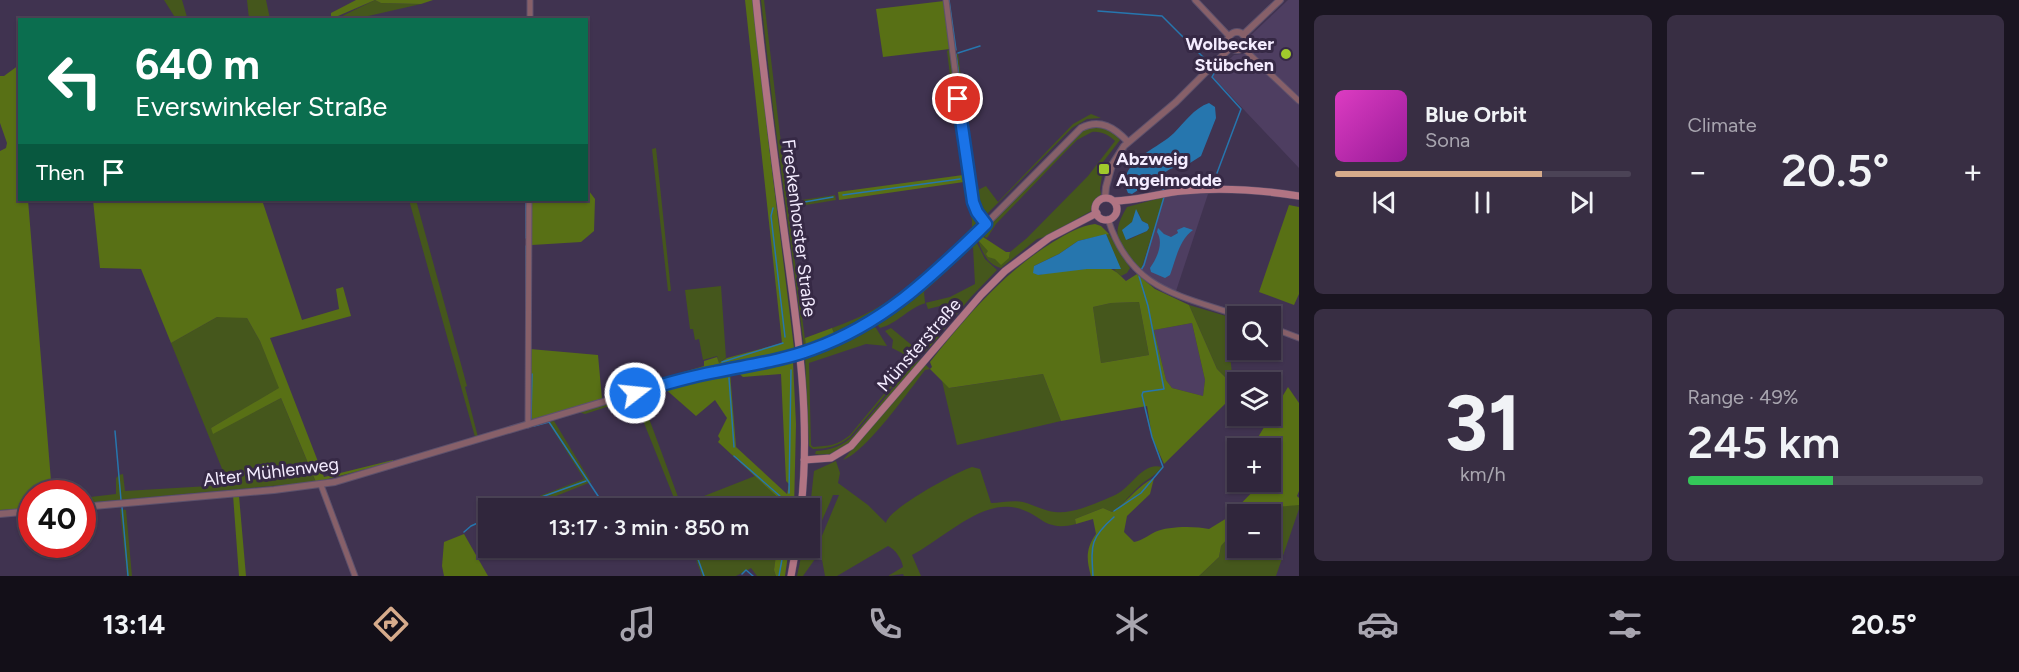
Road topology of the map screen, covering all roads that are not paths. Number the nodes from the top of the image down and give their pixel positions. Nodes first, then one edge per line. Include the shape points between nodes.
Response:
1 (530, 0) edge
2 (756, 0) edge
3 (946, 0) edge
4 (1195, 0) edge
5 (1280, 0) edge
6 (530, 18) edge
7 (1243, 35) junction
8 (1229, 36) junction
9 (1230, 48) junction
10 (1242, 48) junction
11 (1299, 101) edge
12 (1128, 142) junction
13 (1299, 196) edge
14 (1106, 198) junction
15 (529, 201) edge
16 (1114, 201) junction
17 (1132, 201) junction
18 (1117, 210) junction
19 (1096, 213) junction
20 (1108, 219) junction
21 (986, 224) junction
22 (1227, 312) edge
23 (1281, 331) edge
24 (1299, 338) edge
25 (528, 425) junction
26 (804, 460) junction
27 (321, 485) junction
28 (802, 498) edge
29 (96, 506) edge
30 (18, 512) edge
31 (0, 514) edge
32 (794, 558) edge
33 (355, 576) edge
34 (791, 576) edge

1 - 6 street
2 - 26 main road, Freckenhorster Straße via 799,348
3 - 21 street via 971,196
4 - 8 street
5 - 7 street
7 - 8 street via 1236,32
7 - 10 street
8 - 9 street
9 - 10 street
9 - 12 street via 1176,102
10 - 11 street
12 - 14 street via 1112,165
12 - 21 street, Alter Mühlenweg via 1103,124 1081,128
13 - 17 main road via 1211,189
14 - 16 main road
14 - 19 main road via 1097,203
15 - 25 street
16 - 17 main road
16 - 18 main road
17 - 18 main road
18 - 20 main road
19 - 20 main road
19 - 26 main road, Münsterstraße via 1049,238 1005,271 851,446 831,458
20 - 22 street via 1125,255 1162,290
21 - 25 street, Alter Mühlenweg, bridge via 892,309 862,328 812,350 679,380
23 - 24 street
25 - 27 street, Alter Mühlenweg
26 - 28 main road
27 - 29 street, Alter Mühlenweg
27 - 33 street
30 - 31 street
32 - 34 main road

